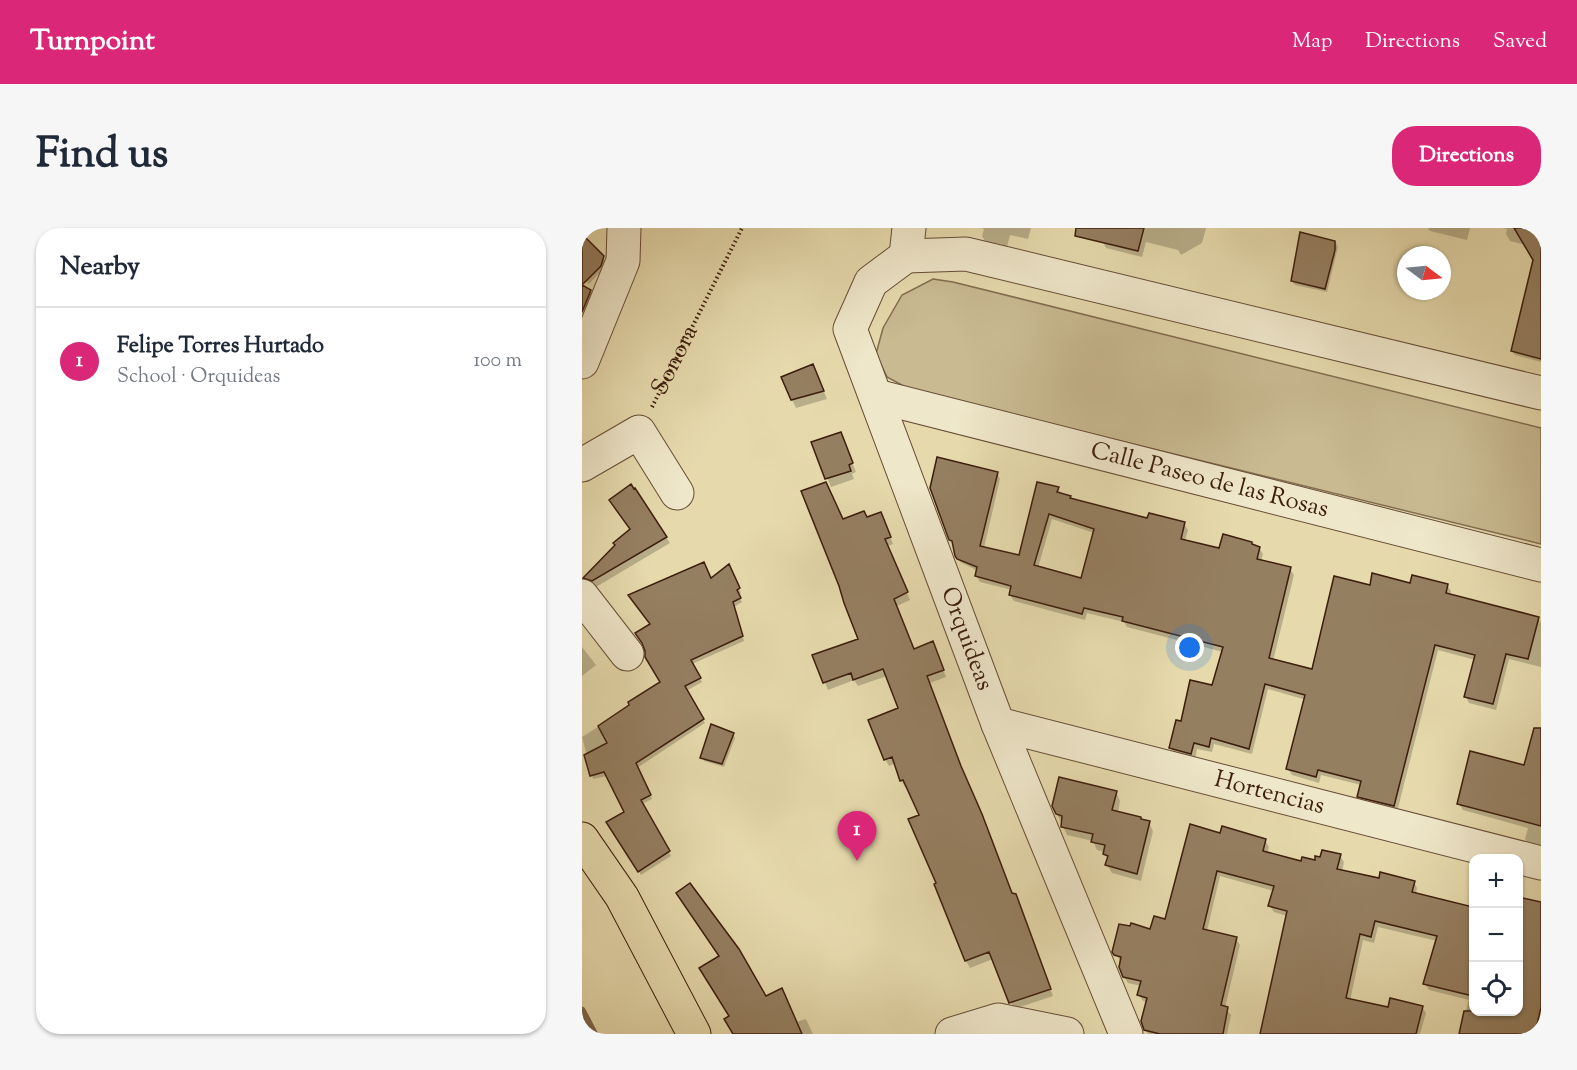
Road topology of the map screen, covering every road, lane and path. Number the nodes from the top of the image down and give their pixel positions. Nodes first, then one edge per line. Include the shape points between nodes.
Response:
1 (624, 228) edge
2 (742, 228) edge
3 (908, 242) edge
4 (582, 362) edge
5 (1541, 393) edge
6 (876, 396) junction
7 (639, 432) junction
8 (582, 465) edge
9 (677, 493) dead end
10 (1541, 565) edge
11 (582, 596) edge
12 (627, 654) dead end
13 (999, 724) junction
14 (582, 839) edge
15 (1541, 863) edge
16 (694, 1034) edge
17 (952, 1034) edge
18 (1067, 1034) edge
19 (1126, 1034) edge

1 - 4 street via 623,261
2 - 7 path, Sonora
3 - 5 street
3 - 6 street, Orquideas via 871,282 850,329
6 - 10 street, Calle Paseo de las Rosas
6 - 13 street, Orquideas
7 - 8 street
7 - 9 street
11 - 12 street
13 - 15 street, Hortencias
13 - 19 street, Orquideas
14 - 16 main road via 622,897
17 - 18 street via 998,1020

